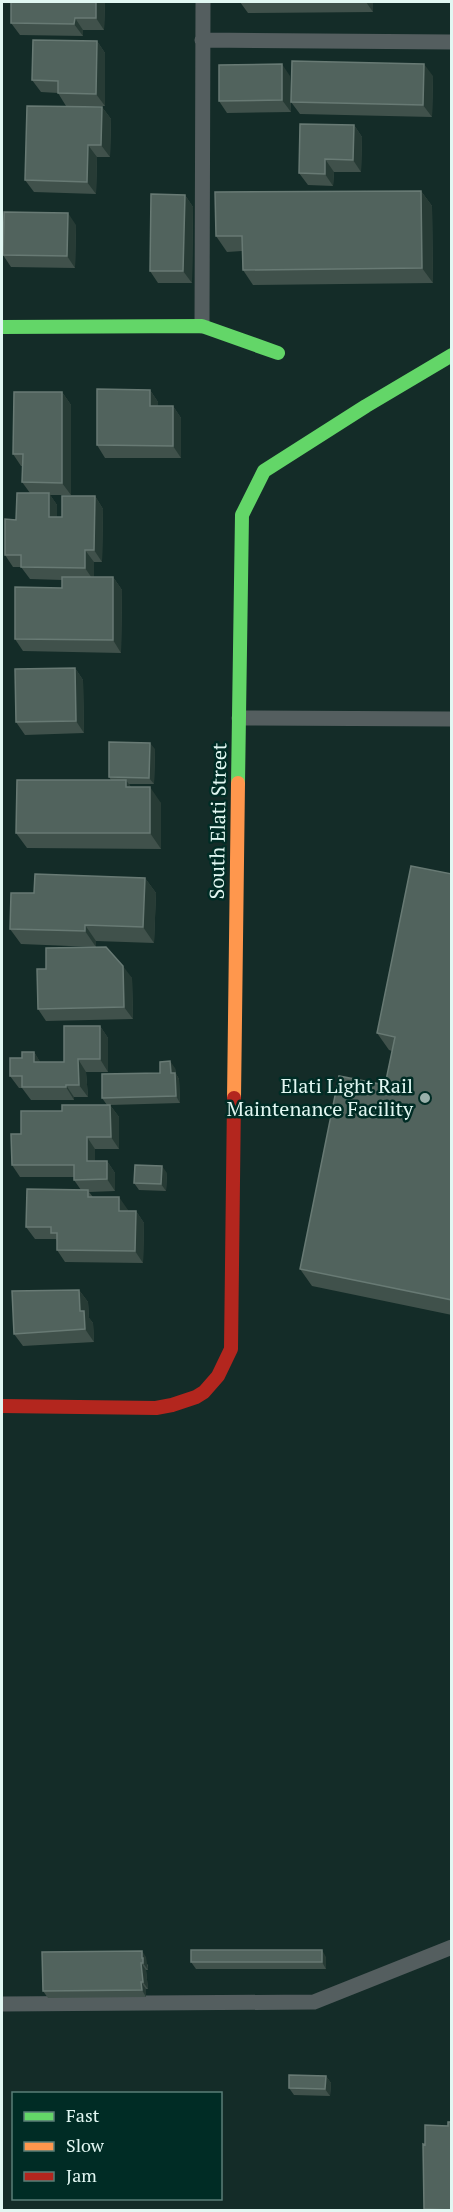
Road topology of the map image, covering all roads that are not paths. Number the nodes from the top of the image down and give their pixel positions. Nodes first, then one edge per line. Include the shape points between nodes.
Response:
1 (203, 2) edge
2 (202, 40) junction
3 (452, 42) edge
4 (202, 326) junction
5 (2, 327) edge
6 (278, 353) dead end
7 (452, 355) edge
8 (239, 718) junction
9 (452, 719) edge
10 (2, 1406) edge
11 (452, 1947) edge
12 (2, 2004) edge

1 - 2 lane
2 - 3 lane
2 - 4 lane
4 - 5 street
4 - 6 street
7 - 8 street, South Elati Street via 264,471 242,515
8 - 9 lane
8 - 10 street, South Elati Street via 231,1349 207,1392 179,1404 156,1408
11 - 12 lane via 314,2002

